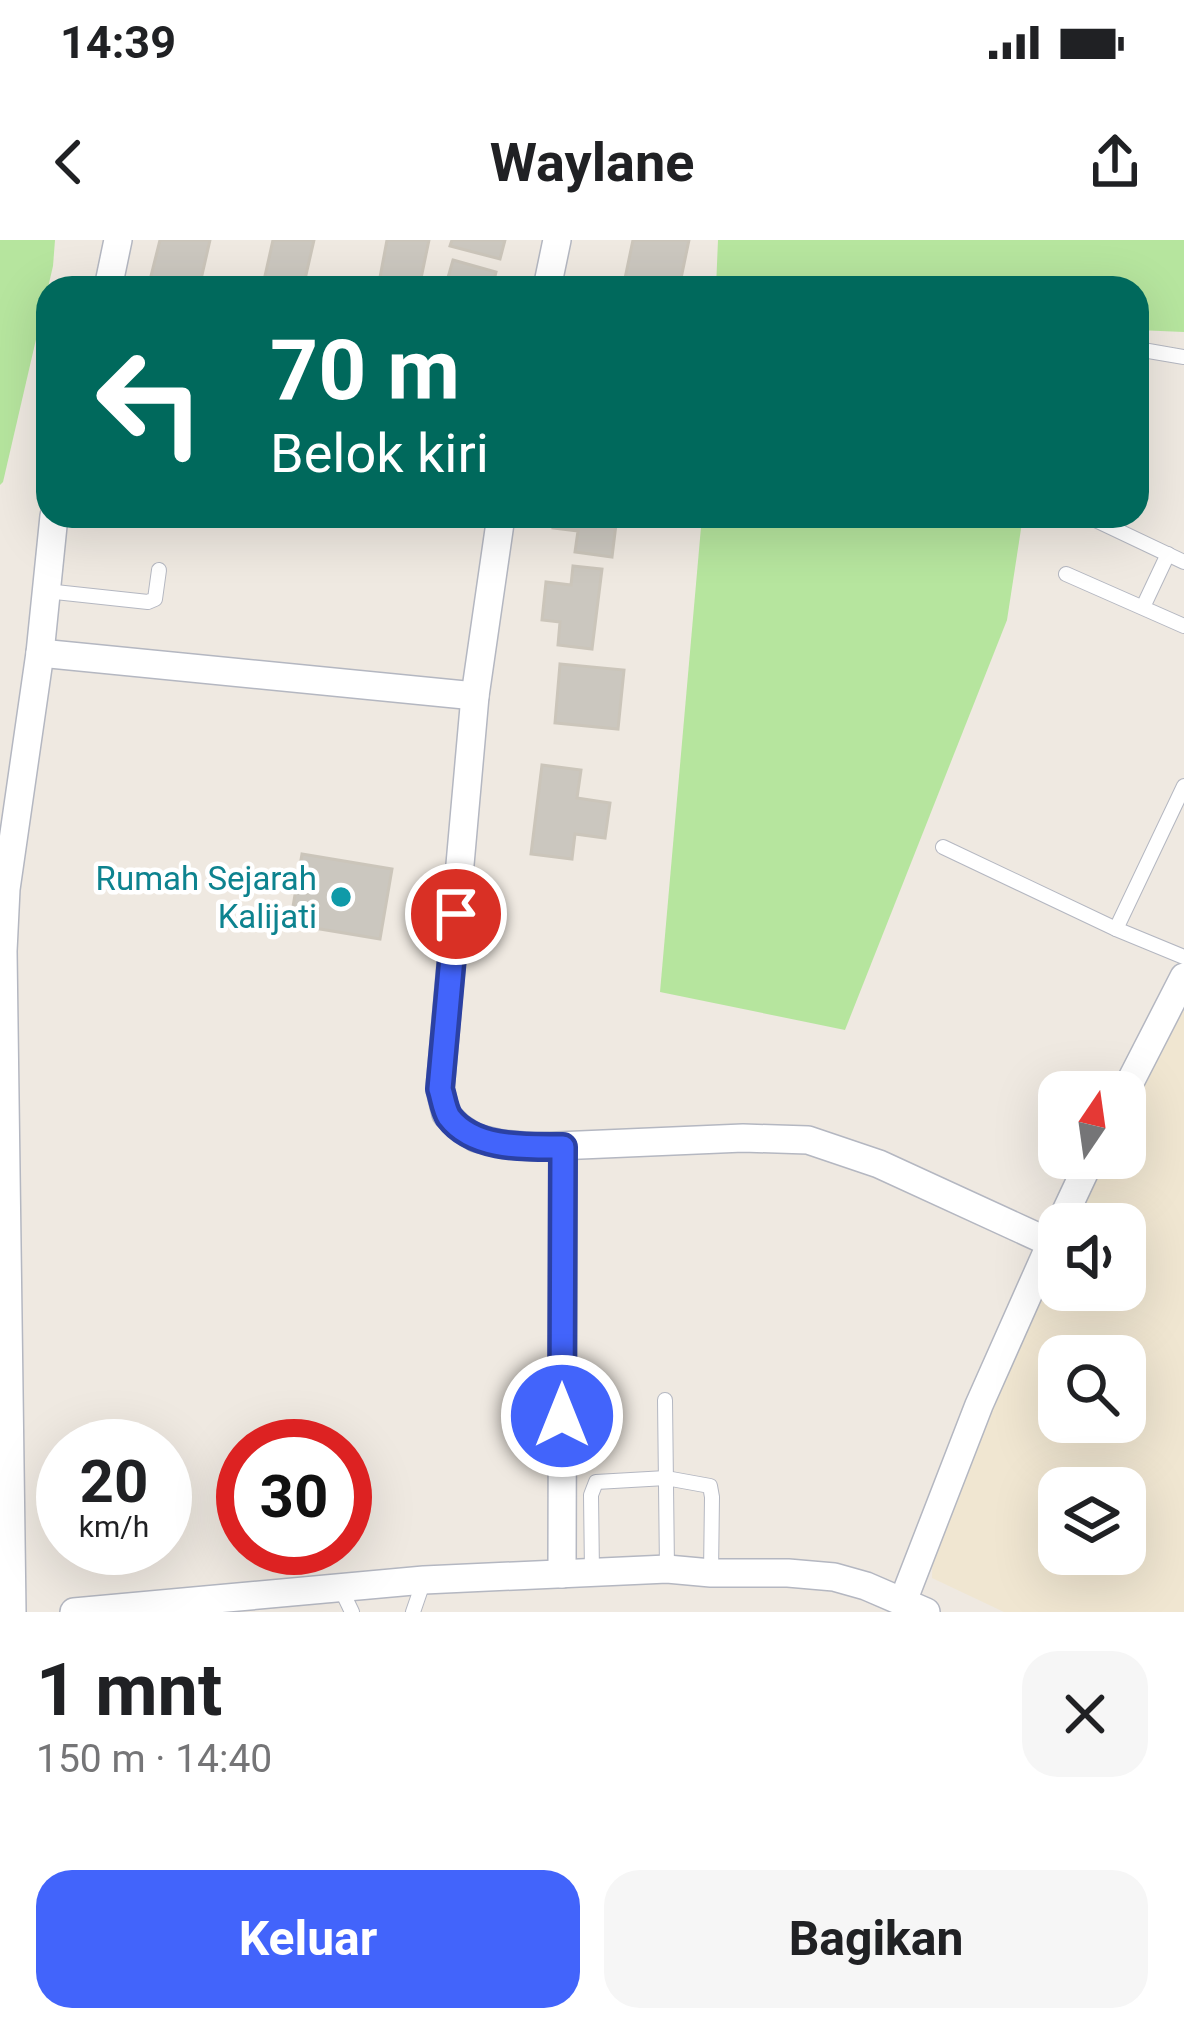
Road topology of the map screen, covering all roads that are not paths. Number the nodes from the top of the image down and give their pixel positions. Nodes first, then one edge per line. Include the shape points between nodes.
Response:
1 (118, 240) edge
2 (557, 240) edge
3 (110, 276) edge
4 (550, 276) edge
5 (1149, 351) edge
6 (1184, 357) edge
7 (53, 528) edge
8 (499, 528) edge
9 (1113, 528) edge
10 (1168, 554) junction
11 (1184, 562) edge
12 (159, 570) dead end
13 (1066, 574) dead end
14 (46, 591) junction
15 (1143, 608) junction
16 (1184, 626) edge
17 (40, 653) junction
18 (476, 695) junction
19 (1184, 786) edge
20 (943, 847) dead end
21 (1116, 929) junction
22 (1184, 957) edge
23 (1184, 977) edge
24 (1136, 1071) edge
25 (563, 1147) junction
26 (1038, 1224) edge
27 (1038, 1272) edge
28 (664, 1400) dead end
29 (666, 1478) junction
30 (668, 1569) junction
31 (592, 1572) junction
32 (711, 1573) junction
33 (562, 1574) junction
34 (424, 1580) junction
35 (346, 1600) edge
36 (915, 1606) edge
37 (12, 1612) edge
38 (74, 1612) edge
39 (413, 1612) edge

1 - 3 street
2 - 4 street
5 - 6 lane
7 - 14 street
8 - 18 street
9 - 10 lane
10 - 11 lane
10 - 15 lane
12 - 14 lane via 148,602
13 - 15 lane
14 - 17 street
15 - 16 lane
17 - 18 street
17 - 37 street via 3,951
18 - 25 street via 440,1089 446,1114 476,1138
19 - 21 lane
20 - 21 lane
21 - 22 lane
23 - 24 street
25 - 26 street via 808,1140
25 - 33 street
27 - 36 street via 980,1406
28 - 29 lane
29 - 30 lane
29 - 31 lane via 596,1481
29 - 32 lane via 710,1486
30 - 31 street
30 - 32 street
31 - 33 street
32 - 36 street via 834,1577
33 - 34 street
34 - 35 street
34 - 39 lane
35 - 38 street

